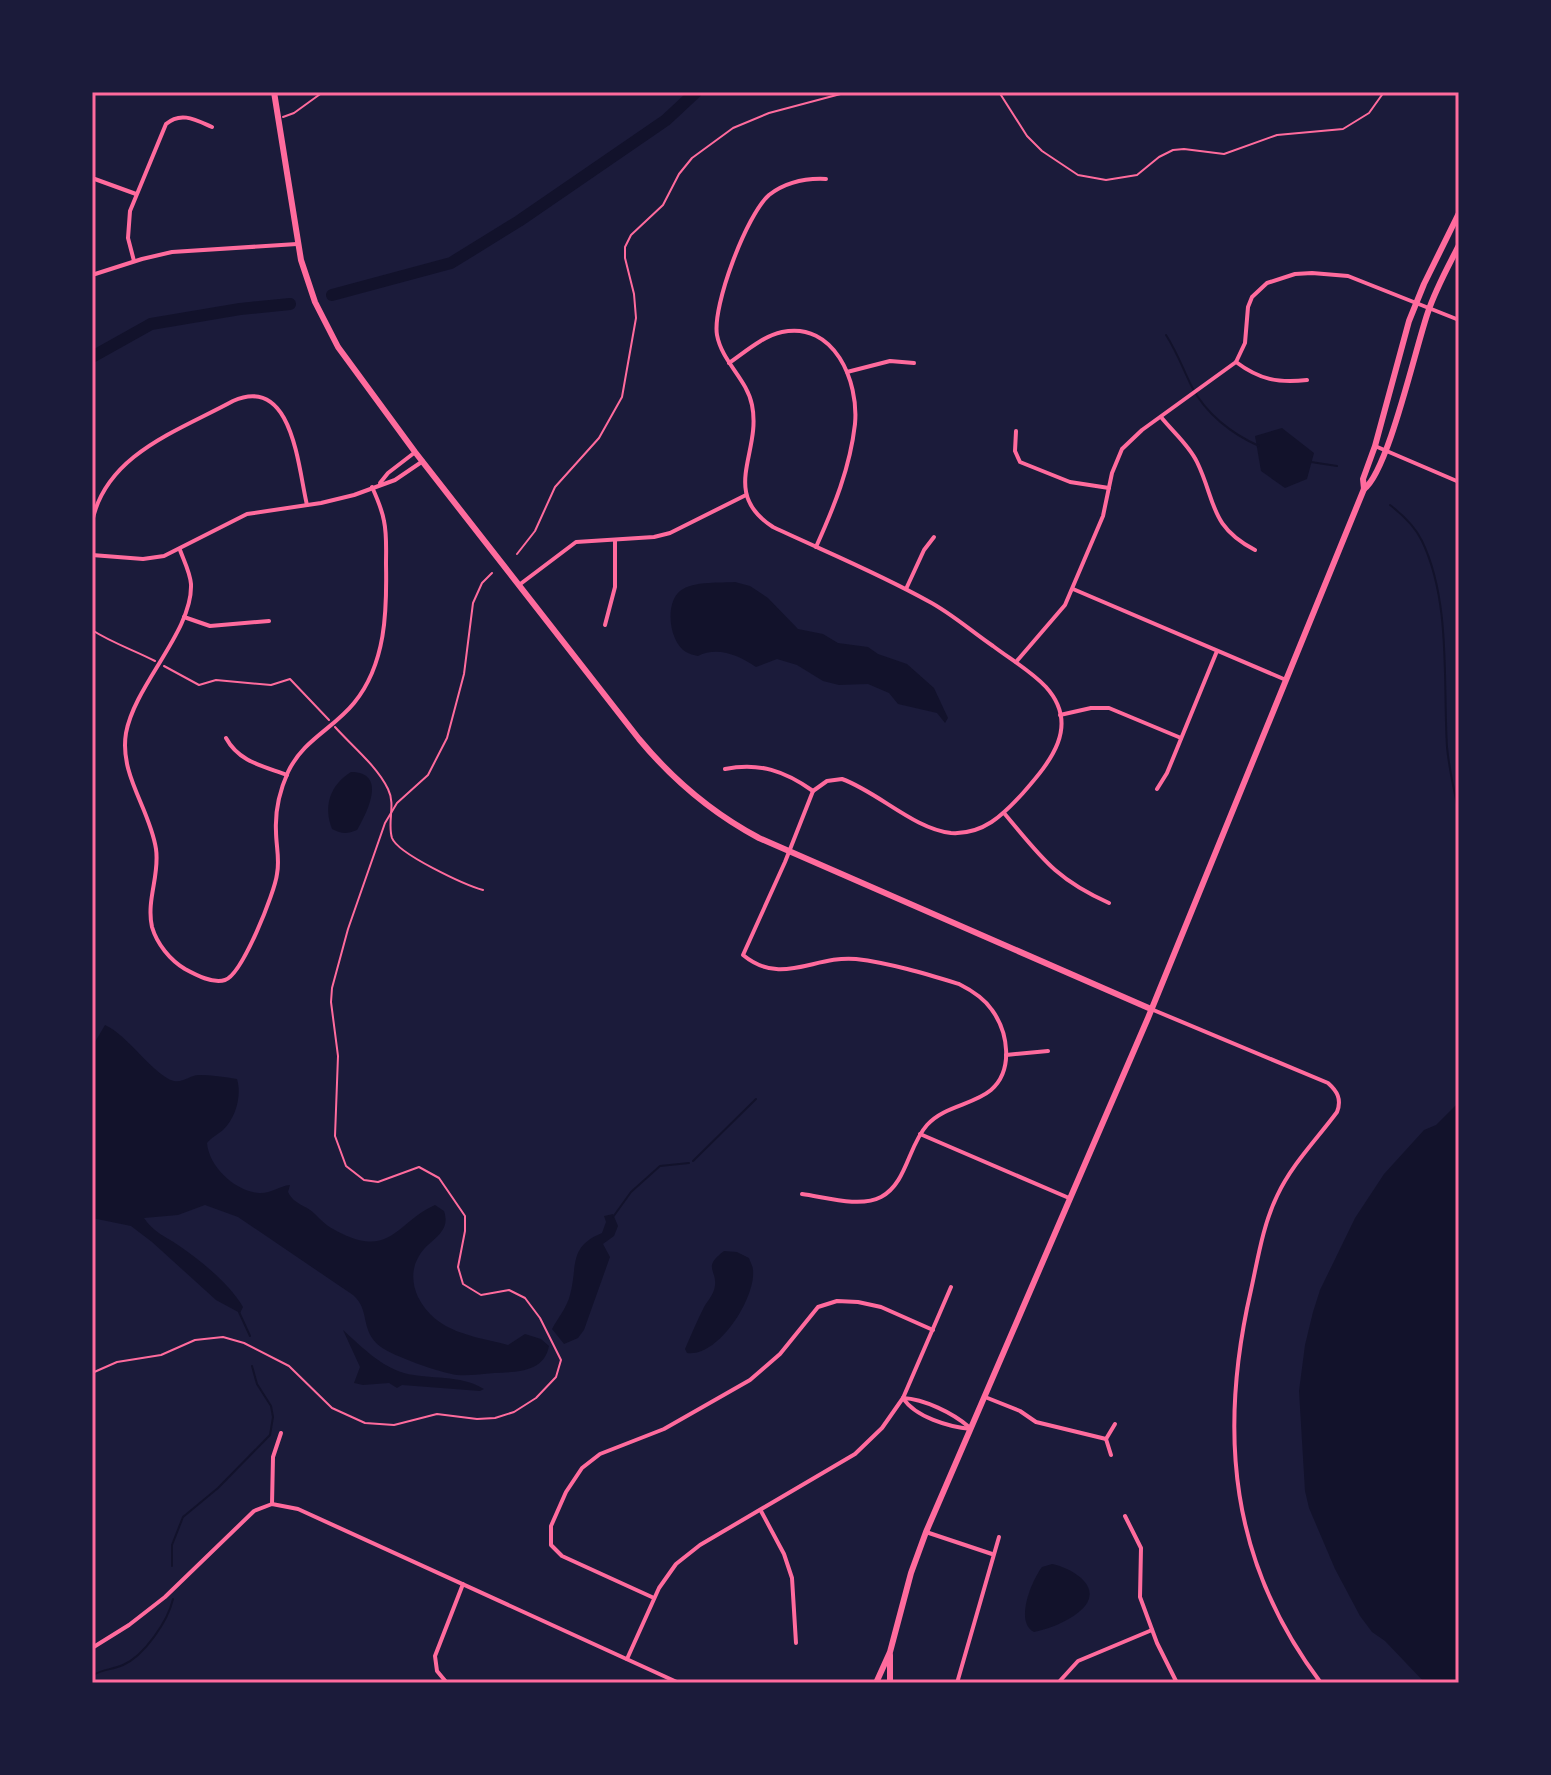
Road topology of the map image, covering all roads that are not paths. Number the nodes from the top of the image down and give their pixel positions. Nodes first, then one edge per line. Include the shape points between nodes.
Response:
1 (274, 92) edge
2 (212, 127) dead end
3 (92, 178) edge
4 (826, 179) dead end
5 (136, 194) junction
6 (1459, 213) edge
7 (297, 244) junction
8 (1459, 245) edge
9 (134, 261) junction
10 (92, 275) edge
11 (1416, 303) junction
12 (1429, 308) junction
13 (1459, 320) edge
14 (1236, 362) junction
15 (729, 363) junction
16 (914, 363) dead end
17 (847, 372) junction
18 (1307, 380) dead end
19 (1161, 417) junction
20 (1016, 431) dead end
21 (1375, 446) junction
22 (1385, 450) junction
23 (415, 452) junction
24 (423, 461) junction
25 (1459, 482) edge
26 (380, 483) junction
27 (372, 487) junction
28 (1109, 488) junction
29 (1364, 489) junction
30 (746, 495) junction
31 (307, 505) junction
32 (92, 522) edge
33 (934, 537) dead end
34 (615, 540) junction
35 (816, 547) junction
36 (180, 550) junction
37 (1255, 550) dead end
38 (92, 555) edge
39 (519, 585) junction
40 (906, 589) junction
41 (1073, 589) junction
42 (184, 617) junction
43 (269, 621) dead end
44 (605, 625) dead end
45 (1217, 651) junction
46 (1016, 662) junction
47 (1286, 680) junction
48 (1060, 715) junction
49 (226, 738) dead end
50 (1181, 738) junction
51 (725, 769) dead end
52 (287, 775) junction
53 (1157, 789) dead end
54 (813, 791) junction
55 (1004, 813) junction
56 (789, 851) junction
57 (1109, 903) dead end
58 (1151, 1009) junction
59 (1048, 1051) dead end
60 (1006, 1055) junction
61 (920, 1134) junction
62 (802, 1194) dead end
63 (1069, 1198) junction
64 (951, 1287) dead end
65 (933, 1330) junction
66 (985, 1397) junction
67 (903, 1398) junction
68 (1115, 1424) dead end
69 (971, 1429) junction
70 (281, 1433) dead end
71 (1106, 1439) junction
72 (1111, 1455) dead end
73 (272, 1504) junction
74 (761, 1511) junction
75 (1125, 1516) dead end
76 (926, 1532) junction
77 (999, 1537) dead end
78 (992, 1554) junction
79 (463, 1584) junction
80 (654, 1598) junction
81 (1152, 1630) junction
82 (796, 1643) dead end
83 (92, 1648) edge
84 (890, 1652) junction
85 (627, 1659) junction
86 (447, 1683) edge
87 (679, 1683) edge
88 (876, 1683) edge
89 (890, 1683) edge
90 (957, 1683) edge
91 (1058, 1683) edge
92 (1177, 1683) edge
93 (1321, 1683) edge

1 - 7 main road
2 - 5 street via 184,117 166,124
3 - 5 street
4 - 15 street via 806,178 782,188 756,210 718,306 717,335
5 - 9 street via 128,224
6 - 11 main road
7 - 9 street via 188,250
7 - 23 main road via 315,302 333,337
8 - 12 main road
9 - 10 street
11 - 12 street
11 - 14 street via 1348,276 1312,273 1277,279 1252,297 1245,343
11 - 21 main road
12 - 13 street
12 - 22 main road
14 - 18 street via 1267,381
14 - 19 street
15 - 17 street via 774,335 798,331 832,347
15 - 30 street via 752,407
16 - 17 street via 890,361
17 - 35 street via 855,400 853,439
19 - 28 street via 1122,449
19 - 37 street via 1196,460 1221,523
20 - 28 street via 1020,462 1070,482
21 - 22 street
21 - 29 main road
22 - 25 street
22 - 29 main road via 1372,483
23 - 24 main road
23 - 26 street
24 - 26 street via 395,480
24 - 39 main road
26 - 27 street
27 - 31 street
27 - 52 street via 386,530 387,612 382,638 358,697 305,746
28 - 41 street
29 - 47 main road
30 - 34 street via 670,533
30 - 35 street via 765,522
31 - 32 street via 284,414 269,400 251,396 133,456 107,483
31 - 36 street via 247,514
33 - 40 street
34 - 39 street via 576,542
34 - 44 street via 615,587
35 - 40 street
36 - 38 street via 143,559
36 - 42 street via 191,585
39 - 56 main road via 668,772 720,815
40 - 46 street
41 - 45 street
41 - 46 street via 1054,620
42 - 43 street via 210,626
42 - 52 street via 133,710 125,743 128,771 156,848 152,925 160,945 186,969 219,981 237,972 273,891 276,819
45 - 47 street
45 - 50 street
46 - 48 street via 1044,685
47 - 58 main road
48 - 50 street via 1109,708
48 - 55 street via 1052,759
49 - 52 street via 243,758
50 - 53 street
51 - 54 street via 771,769
54 - 55 street via 842,779 947,832 984,827
54 - 56 street
55 - 57 street via 1056,873
56 - 58 main road
56 - 60 street via 743,955 785,970 855,959 959,984 992,1010
58 - 63 main road
58 - 93 street via 1328,1083 1340,1103 1288,1176 1269,1217 1237,1357 1233,1405 1235,1466 1248,1537 1274,1605
59 - 60 street
60 - 61 street via 1004,1070 988,1093 934,1118
61 - 62 street via 900,1176 880,1198 859,1201
61 - 63 street
63 - 66 main road
64 - 65 street
65 - 67 street
65 - 80 street via 872,1305 827,1303 810,1314 780,1354 750,1380 664,1429 600,1454 582,1468 551,1526 551,1545 562,1556
66 - 69 main road
66 - 71 street via 1041,1424
67 - 69 street via 959,1418
67 - 69 street via 909,1408 955,1428
67 - 74 street via 855,1454
68 - 71 street
69 - 76 main road
70 - 73 street via 273,1457
71 - 72 street
73 - 79 street via 298,1509
73 - 83 street via 254,1511 158,1602
74 - 80 street via 688,1553 666,1575
74 - 82 street via 792,1578
75 - 81 street via 1141,1548 1138,1590
76 - 78 street
76 - 84 main road
77 - 78 street
78 - 90 street
79 - 85 street
79 - 86 street via 435,1656 437,1671
80 - 85 street
81 - 91 street via 1078,1661
81 - 92 street
84 - 88 main road
84 - 89 main road
85 - 87 street

